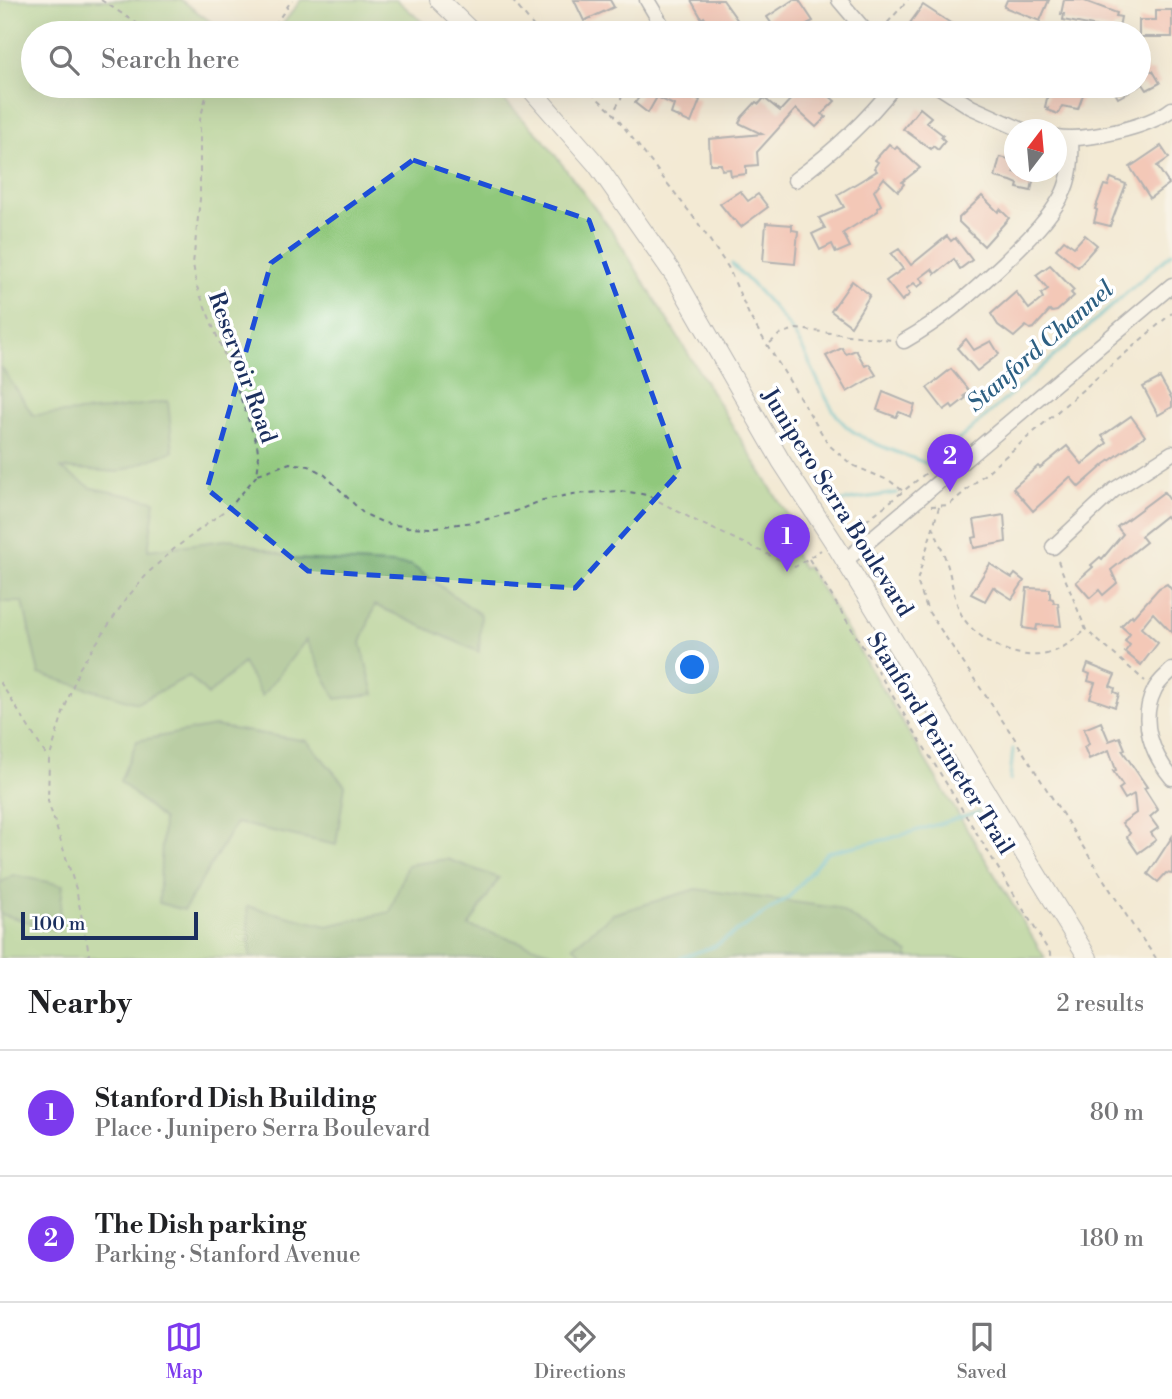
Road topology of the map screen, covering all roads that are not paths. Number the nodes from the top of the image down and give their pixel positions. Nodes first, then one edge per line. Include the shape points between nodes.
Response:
1 (647, 0) edge
2 (839, 0) edge
3 (438, 2) edge
4 (459, 21) edge
5 (659, 21) edge
6 (857, 21) edge
7 (538, 98) edge
8 (885, 98) edge
9 (957, 98) edge
10 (1171, 113) edge
11 (1004, 122) edge
12 (1067, 138) edge
13 (1067, 146) edge
14 (795, 180) dead end
15 (1067, 181) edge
16 (1067, 182) edge
17 (1172, 285) edge
18 (904, 341) road end
19 (1172, 453) edge
20 (1053, 547) road end
21 (845, 561) junction
22 (1172, 670) edge
23 (1172, 778) edge
24 (1088, 958) edge

1 - 5 street
2 - 6 street
3 - 4 main road
7 - 21 main road, Junipero Serra Boulevard via 597,165 674,275 781,461
8 - 14 street via 838,148
9 - 11 street
10 - 12 street via 1124,130
13 - 15 street via 1072,159
16 - 18 street via 1033,235 968,297
17 - 21 street
19 - 20 street via 1114,490
21 - 24 main road, Junipero Serra Boulevard
22 - 23 street via 1154,688 1147,709 1148,735

